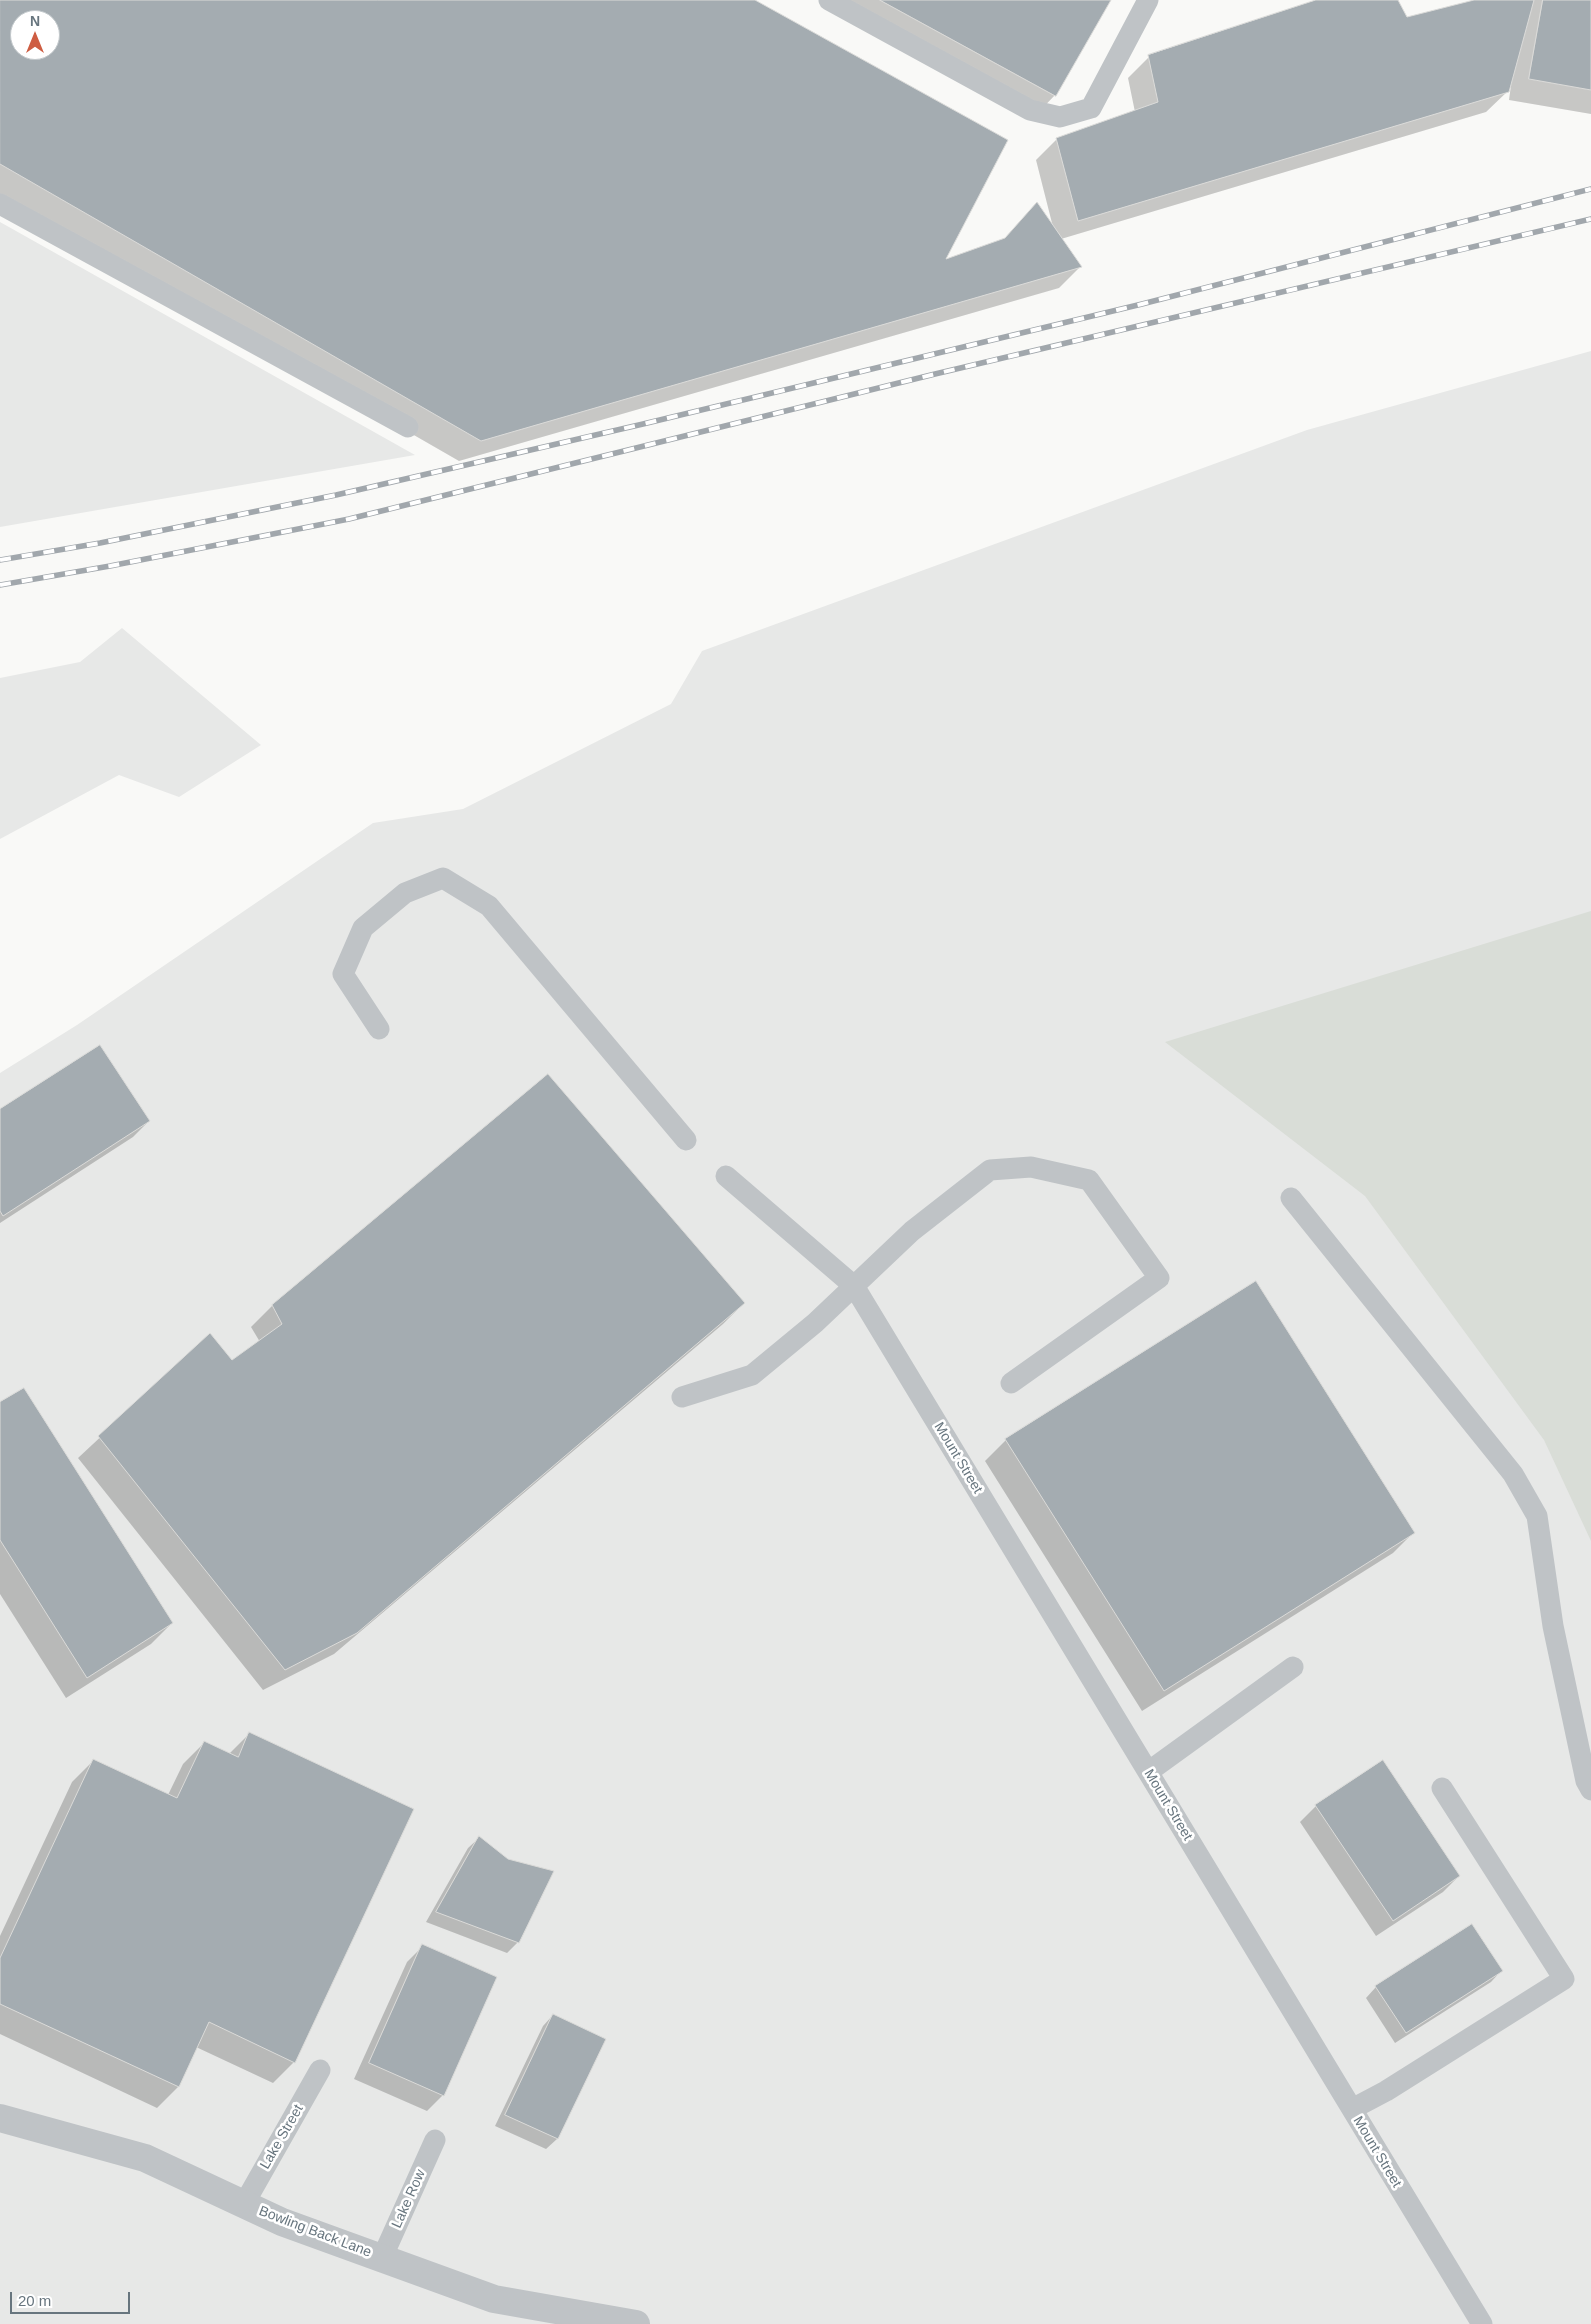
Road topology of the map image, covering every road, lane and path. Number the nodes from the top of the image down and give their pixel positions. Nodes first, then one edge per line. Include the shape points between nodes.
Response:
1 (830, 0) edge
2 (1148, 0) edge
3 (0, 204) edge
4 (408, 427) dead end
5 (379, 1029) dead end
6 (686, 1140) dead end
7 (726, 1176) dead end
8 (1291, 1198) dead end
9 (854, 1286) junction
10 (1011, 1384) dead end
11 (682, 1397) dead end
12 (1293, 1667) dead end
13 (1148, 1772) junction
14 (1442, 1788) dead end
15 (1591, 1790) edge
16 (320, 2070) dead end
17 (1352, 2109) junction
18 (0, 2118) edge
19 (435, 2140) dead end
20 (244, 2204) junction
21 (382, 2258) junction
22 (557, 2317) edge
23 (636, 2324) edge
24 (1482, 2324) edge

1 - 2 lane via 1030,110 1060,117 1091,108
3 - 4 lane
5 - 6 lane via 343,974 364,928 405,893 443,878 489,906
7 - 9 lane, Mount Street
8 - 15 lane via 1513,1474 1537,1516 1553,1626 1586,1780
9 - 10 lane via 912,1231 990,1170 1031,1167 1089,1180 1159,1278
9 - 11 lane via 752,1376
9 - 13 lane, Mount Street
12 - 13 lane
13 - 17 lane, Mount Street
14 - 17 lane via 1564,1979
16 - 20 lane, Lake Street
17 - 24 lane, Mount Street
18 - 20 street, Bowling Back Lane via 145,2158
19 - 21 lane, Lake Row
20 - 21 street, Bowling Back Lane via 282,2222
21 - 22 street, Bowling Back Lane via 494,2299
22 - 23 street, Bowling Back Lane

